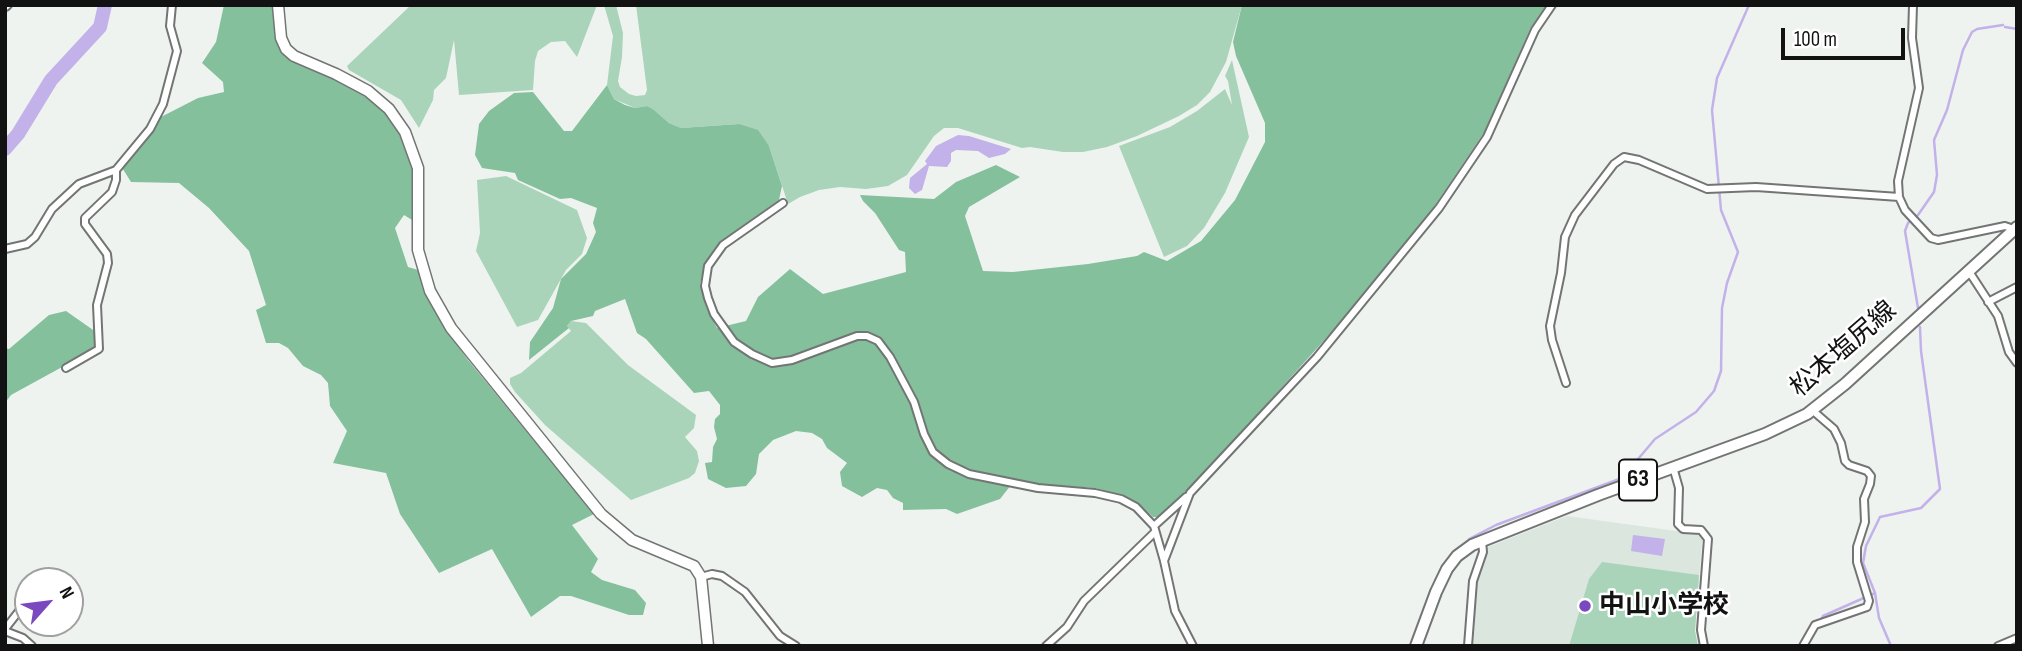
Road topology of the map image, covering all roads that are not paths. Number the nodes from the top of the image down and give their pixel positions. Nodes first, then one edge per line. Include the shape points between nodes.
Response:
1 (172, 5) edge
2 (278, 5) edge
3 (1552, 5) edge
4 (1913, 5) edge
5 (116, 170) junction
6 (1899, 197) junction
7 (783, 203) dead end
8 (2015, 228) edge
9 (5, 249) edge
10 (1968, 270) junction
11 (2017, 287) edge
12 (1988, 302) junction
13 (2017, 363) edge
14 (66, 368) dead end
15 (1566, 383) dead end
16 (1812, 410) junction
17 (1674, 467) junction
18 (1190, 493) junction
19 (1155, 529) junction
20 (1482, 541) junction
21 (1164, 561) junction
22 (701, 577) junction
23 (5, 630) edge
24 (2017, 638) edge
25 (32, 646) edge
26 (708, 646) edge
27 (796, 646) edge
28 (1046, 646) edge
29 (1193, 646) edge
30 (1416, 646) edge
31 (1468, 646) edge
32 (1704, 646) edge
33 (1803, 646) edge
34 (1998, 646) edge

1 - 5 street via 170,26 177,51 163,104 150,129
2 - 22 street via 286,49 368,91 389,109 405,132 418,168 418,250 430,290 451,328 601,514 632,540 694,566
3 - 18 street via 1535,30 1487,137 1439,208 1317,357
4 - 6 street via 1919,88 1898,181
5 - 9 street via 79,184 52,209 35,237 27,244
5 - 14 street via 112,192 85,218 107,254 97,305 99,349
6 - 8 street via 1913,219 1938,240 2005,226
6 - 15 street via 1756,187 1707,189 1624,157 1574,215 1565,237 1550,326
7 - 19 street via 723,246 708,266 708,298 734,342 772,363 867,335 890,357 933,452 948,464 969,474 1121,499 1136,507
8 - 10 main road, 松本塩尻線 / 63
10 - 12 street
10 - 16 main road, 松本塩尻線 / 63
11 - 12 street
12 - 13 street
16 - 17 main road, 松本塩尻線 / 63 via 1765,434
16 - 33 street via 1834,429 1845,461 1871,476 1857,547 1869,601 1867,607 1815,625
17 - 20 main road, 松本塩尻線 / 63
17 - 32 street via 1679,488 1678,524 1701,530 1708,539 1701,630
18 - 19 street
18 - 21 street
19 - 21 street
19 - 28 street
20 - 30 main road, 松本塩尻線 / 63 via 1457,556 1447,569
20 - 31 street via 1473,581
21 - 29 street via 1175,611
22 - 26 street
22 - 27 street via 722,576 745,592 780,636
23 - 25 street
24 - 34 street

